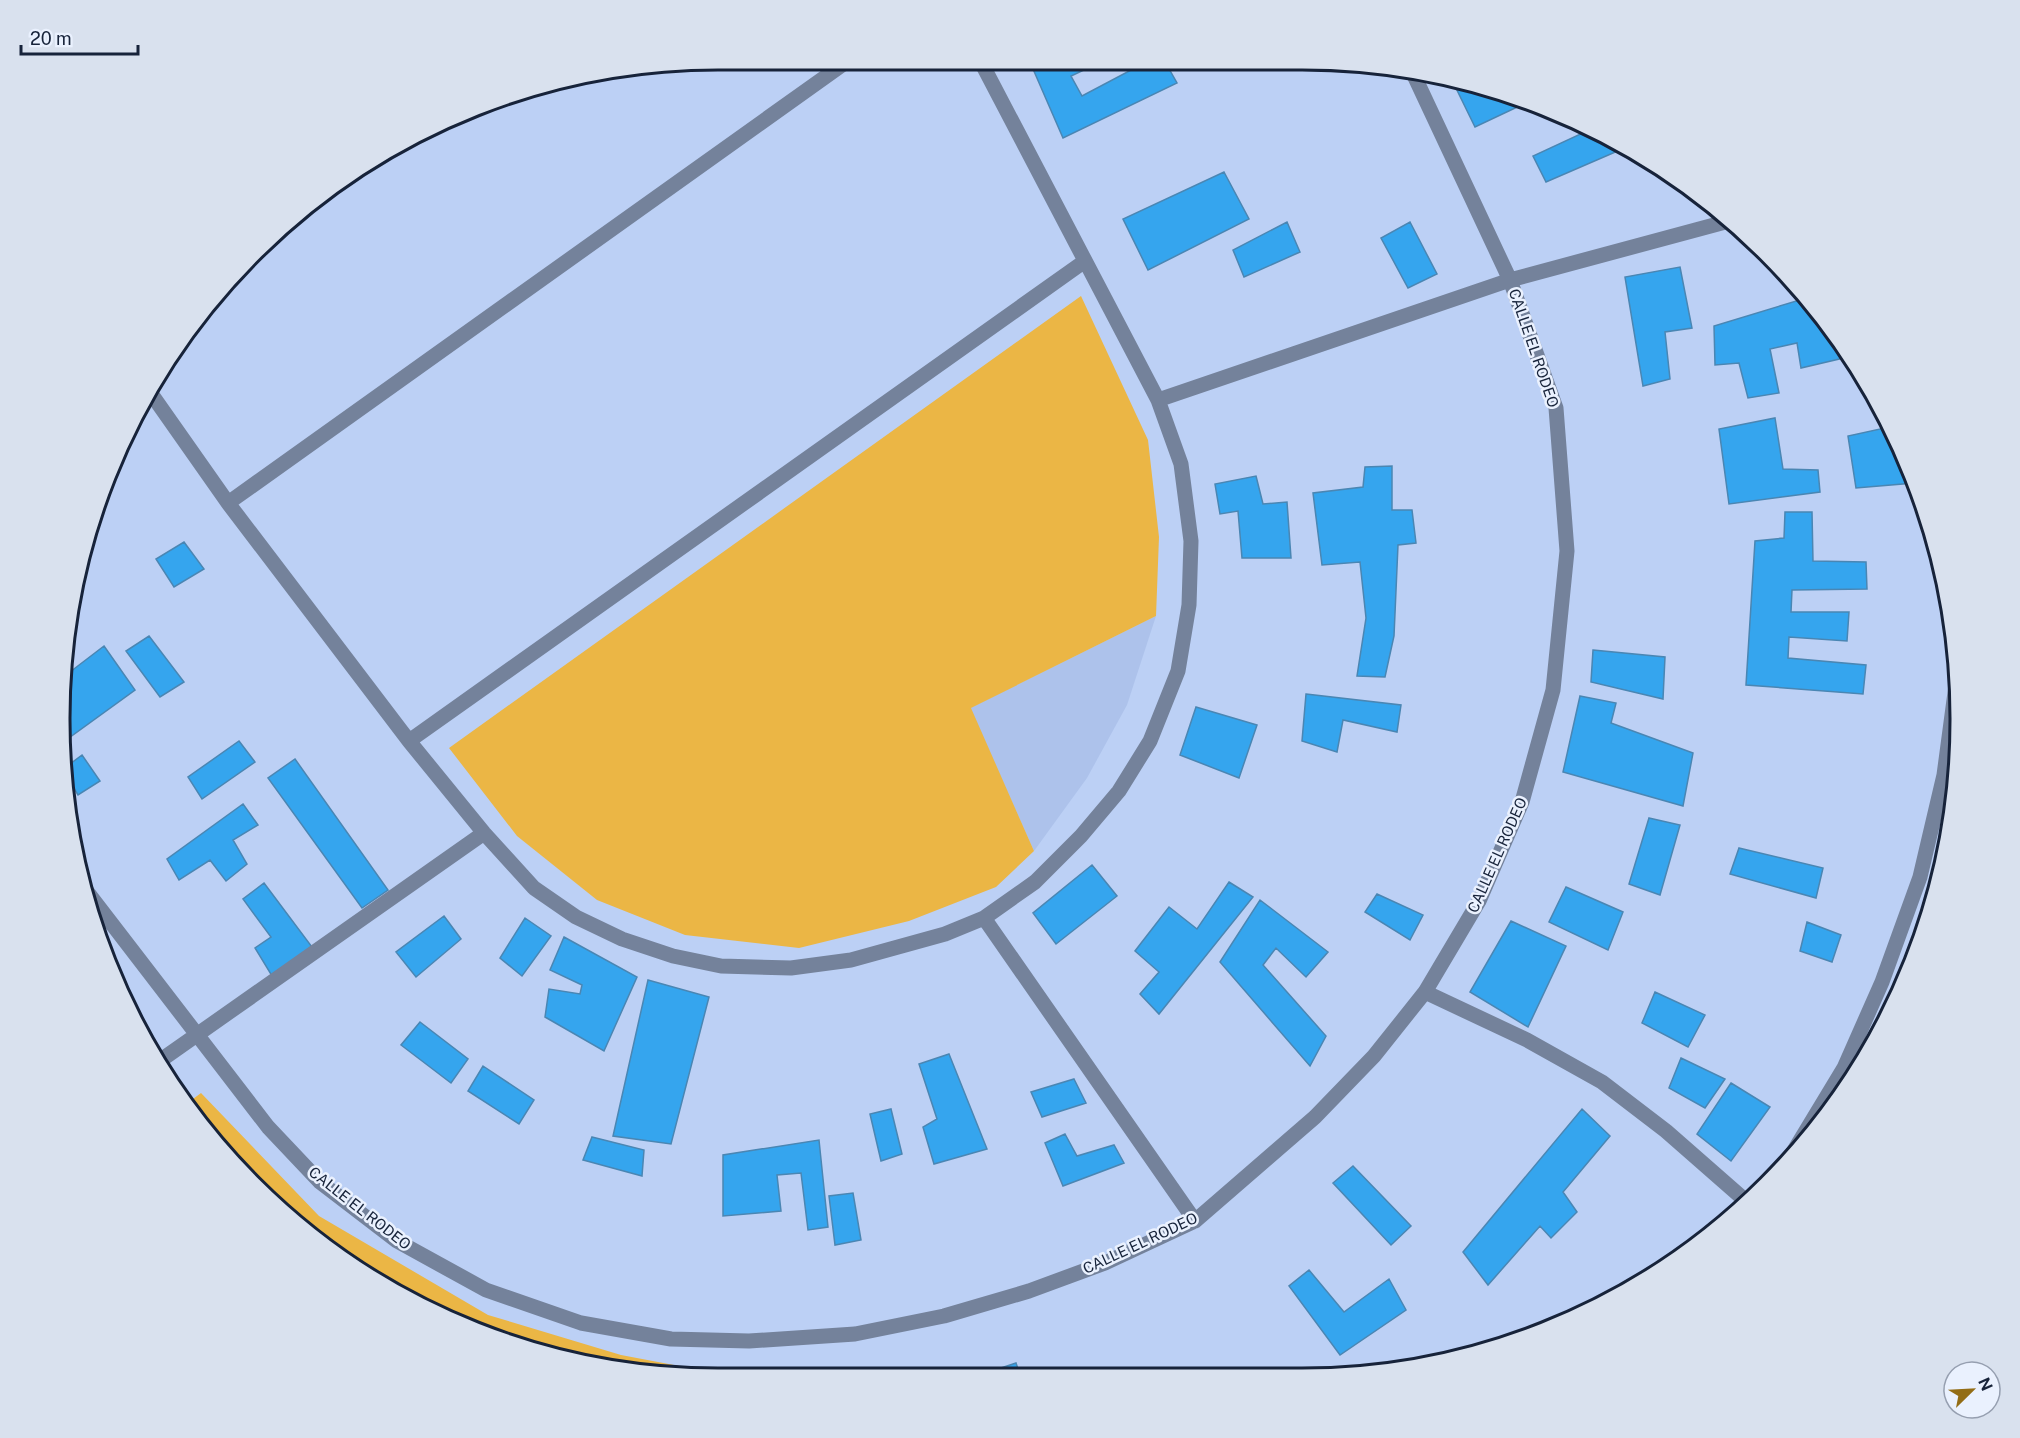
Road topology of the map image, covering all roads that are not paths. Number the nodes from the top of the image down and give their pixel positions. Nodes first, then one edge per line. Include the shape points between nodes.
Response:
1 (835, 70) edge
2 (985, 70) edge
3 (1417, 81) edge
4 (1720, 224) edge
5 (1085, 261) junction
6 (1510, 280) junction
7 (155, 399) edge
8 (1158, 400) junction
9 (228, 503) junction
10 (1949, 736) edge
11 (409, 741) junction
12 (484, 833) junction
13 (100, 909) edge
14 (984, 918) junction
15 (1425, 992) junction
16 (196, 1035) junction
17 (166, 1057) edge
18 (1823, 1103) edge
19 (1740, 1196) edge
20 (1195, 1221) junction

1 - 9 street
2 - 5 street
3 - 6 street, CALLE EL RODEO
4 - 6 street
5 - 8 street
5 - 11 street
6 - 8 street
6 - 15 street, CALLE EL RODEO via 1556,408 1567,551 1553,690 1522,802 1479,901
7 - 9 street
8 - 14 street via 1180,464 1191,541 1189,605 1178,671 1150,741 1119,791 1035,882
9 - 11 street
10 - 18 street via 1920,877 1882,982 1844,1068
11 - 12 street
12 - 14 street via 534,888 576,917 622,939 721,966 791,968 851,960 945,934
12 - 16 street
13 - 16 street, CALLE EL RODEO
14 - 20 street
15 - 19 street via 1527,1040 1602,1082
15 - 20 street, CALLE EL RODEO via 1374,1056 1315,1117
16 - 17 street
16 - 20 street, CALLE EL RODEO via 268,1127 320,1182 397,1241 486,1290 581,1323 671,1339 749,1341 855,1334 944,1316 1029,1291 1105,1263

